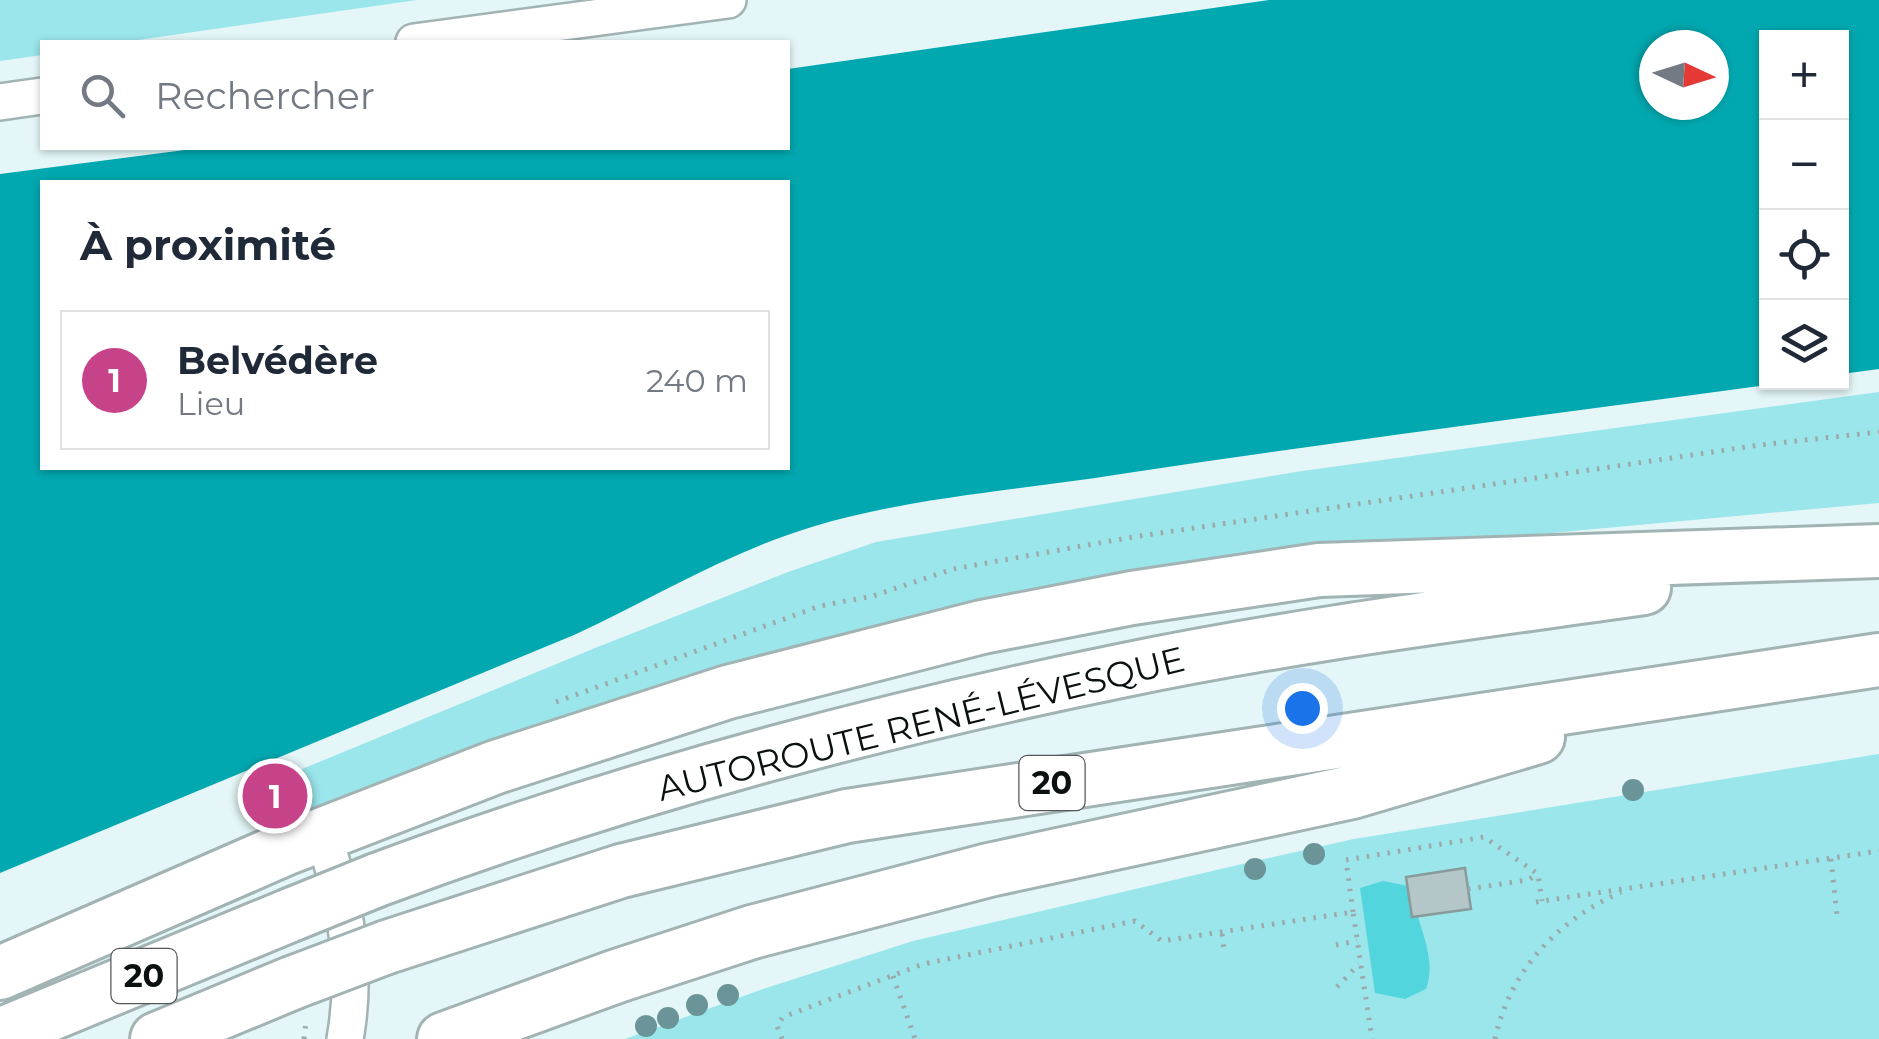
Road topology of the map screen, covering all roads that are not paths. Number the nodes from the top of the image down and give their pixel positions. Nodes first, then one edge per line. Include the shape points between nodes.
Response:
1 (728, 0) edge
2 (429, 40) edge
3 (40, 96) edge
4 (0, 102) edge
5 (1879, 553) edge
6 (1879, 660) edge
7 (1732, 681) junction
8 (323, 834) junction
9 (0, 973) edge
10 (0, 1035) edge
11 (157, 1039) edge
12 (345, 1039) edge
13 (444, 1039) edge

1 - 2 street
3 - 4 street
5 - 8 highway via 1318,570 1067,609 821,666 647,716
5 - 10 highway, AUTOROUTE RENÉ-LÉVESQUE / 20, bridge via 1323,635 1056,684 854,734 494,838
6 - 7 highway, AUTOROUTE RENÉ-LÉVESQUE / 20
7 - 11 highway, AUTOROUTE RENÉ-LÉVESQUE / 20, bridge via 847,816 621,871 387,948
7 - 13 highway via 1352,792 988,870 752,932
8 - 9 highway
8 - 12 street via 350,944

